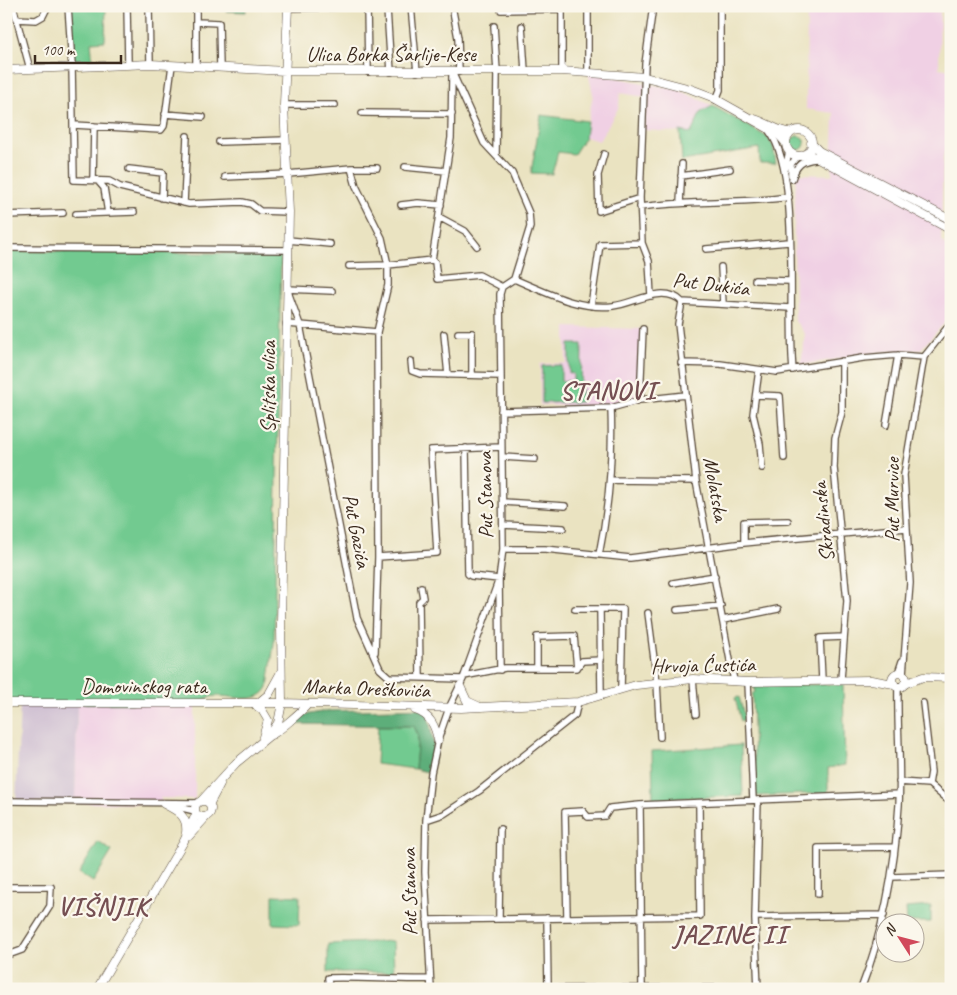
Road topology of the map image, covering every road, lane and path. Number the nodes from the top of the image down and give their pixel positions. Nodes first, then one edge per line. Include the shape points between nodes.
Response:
1 (13, 6) edge
2 (48, 6) edge
3 (68, 6) edge
4 (127, 6) edge
5 (150, 6) edge
6 (196, 6) edge
7 (367, 6) edge
8 (411, 6) edge
9 (452, 6) edge
10 (588, 6) edge
11 (653, 6) edge
12 (720, 6) edge
13 (288, 7) edge
14 (340, 7) edge
15 (388, 9) dead end
16 (501, 10) dead end
17 (16, 19) junction
18 (197, 22) junction
19 (494, 26) dead end
20 (522, 26) dead end
21 (128, 64) junction
22 (150, 64) junction
23 (172, 65) junction
24 (72, 66) junction
25 (196, 66) junction
26 (220, 68) junction
27 (30, 69) junction
28 (6, 70) edge
29 (286, 71) junction
30 (497, 71) junction
31 (525, 71) junction
32 (562, 71) junction
33 (368, 72) junction
34 (391, 72) junction
35 (417, 72) junction
36 (455, 72) junction
37 (588, 72) junction
38 (645, 76) junction
39 (716, 100) junction
40 (284, 104) junction
41 (335, 105) dead end
42 (362, 113) dead end
43 (165, 114) junction
44 (452, 114) junction
45 (203, 116) dead end
46 (749, 118) junction
47 (74, 125) junction
48 (94, 126) junction
49 (769, 131) junction
50 (792, 132) junction
51 (187, 136) dead end
52 (286, 140) junction
53 (219, 142) dead end
54 (811, 143) junction
55 (787, 147) junction
56 (604, 154) dead end
57 (496, 155) junction
58 (802, 155) junction
59 (821, 159) junction
60 (682, 164) dead end
61 (405, 167) dead end
62 (129, 168) dead end
63 (351, 168) junction
64 (377, 168) dead end
65 (730, 169) dead end
66 (446, 172) junction
67 (784, 172) junction
68 (288, 174) junction
69 (681, 176) junction
70 (225, 177) dead end
71 (792, 179) junction
72 (95, 180) junction
73 (788, 189) junction
74 (162, 198) junction
75 (640, 198) junction
76 (788, 198) junction
77 (184, 203) junction
78 (680, 203) junction
79 (400, 205) dead end
80 (441, 205) junction
81 (640, 207) junction
82 (134, 212) dead end
83 (289, 212) junction
84 (63, 213) dead end
85 (108, 213) junction
86 (76, 214) dead end
87 (6, 215) edge
88 (439, 217) junction
89 (951, 220) edge
90 (951, 230) edge
91 (288, 240) junction
92 (789, 242) junction
93 (642, 243) junction
94 (330, 244) dead end
95 (477, 246) dead end
96 (6, 248) edge
97 (706, 249) dead end
98 (288, 250) junction
99 (432, 260) junction
100 (388, 264) junction
101 (349, 266) dead end
102 (721, 267) dead end
103 (514, 279) junction
104 (755, 280) dead end
105 (789, 281) junction
106 (502, 287) junction
107 (287, 289) junction
108 (332, 291) dead end
109 (651, 296) junction
110 (682, 302) junction
111 (723, 304) junction
112 (591, 306) junction
113 (790, 308) junction
114 (951, 323) edge
115 (286, 324) junction
116 (300, 325) junction
117 (644, 329) dead end
118 (377, 332) junction
119 (458, 333) dead end
120 (444, 334) dead end
121 (898, 355) junction
122 (924, 357) junction
123 (411, 361) dead end
124 (842, 361) junction
125 (681, 363) junction
126 (759, 370) junction
127 (793, 370) junction
128 (448, 375) junction
129 (472, 375) junction
130 (500, 376) junction
131 (686, 395) junction
132 (756, 395) junction
133 (640, 400) junction
134 (611, 408) junction
135 (501, 411) junction
136 (886, 425) dead end
137 (502, 447) junction
138 (466, 448) junction
139 (502, 457) junction
140 (784, 458) dead end
141 (535, 459) dead end
142 (762, 468) dead end
143 (610, 480) junction
144 (696, 481) junction
145 (503, 502) junction
146 (565, 506) dead end
147 (788, 521) dead end
148 (503, 525) junction
149 (563, 528) dead end
150 (906, 528) junction
151 (841, 535) junction
152 (744, 543) junction
153 (710, 547) junction
154 (503, 549) junction
155 (599, 555) junction
156 (378, 557) junction
157 (715, 576) junction
158 (499, 579) junction
159 (673, 583) dead end
160 (421, 587) dead end
161 (721, 606) junction
162 (576, 609) dead end
163 (600, 609) junction
164 (778, 609) dead end
165 (677, 610) dead end
166 (648, 613) dead end
167 (723, 620) junction
168 (844, 637) junction
169 (375, 654) junction
170 (601, 660) junction
171 (537, 668) junction
172 (577, 668) junction
173 (281, 670) junction
174 (500, 670) junction
175 (898, 674) junction
176 (922, 677) junction
177 (420, 678) junction
178 (950, 678) edge
179 (692, 679) junction
180 (841, 679) junction
181 (462, 680) junction
182 (822, 680) junction
183 (880, 680) junction
184 (734, 681) junction
185 (657, 682) junction
186 (899, 685) junction
187 (748, 686) junction
188 (621, 688) junction
189 (601, 696) junction
190 (578, 702) junction
191 (6, 703) edge
192 (923, 703) dead end
193 (282, 704) junction
194 (308, 704) junction
195 (255, 705) junction
196 (483, 707) junction
197 (403, 708) junction
198 (449, 708) junction
199 (696, 714) dead end
200 (269, 736) junction
201 (660, 737) dead end
202 (438, 740) junction
203 (260, 743) junction
204 (899, 782) junction
205 (929, 784) junction
206 (899, 794) junction
207 (756, 800) junction
208 (6, 801) edge
209 (699, 803) junction
210 (951, 803) edge
211 (164, 804) junction
212 (640, 805) junction
213 (200, 806) junction
214 (206, 817) junction
215 (426, 820) junction
216 (500, 829) dead end
217 (184, 841) junction
218 (895, 847) junction
219 (951, 875) edge
220 (891, 877) junction
221 (6, 887) edge
222 (818, 894) dead end
223 (885, 912) edge
224 (874, 915) edge
225 (641, 917) junction
226 (755, 917) junction
227 (499, 918) junction
228 (547, 918) junction
229 (567, 918) junction
230 (427, 920) junction
231 (11, 954) dead end
232 (874, 956) edge
233 (429, 979) junction
234 (548, 988) edge
235 (642, 988) edge
236 (758, 988) edge
237 (863, 988) edge
238 (97, 989) edge
239 (329, 989) edge
240 (431, 989) edge
241 (503, 989) edge

1 - 17 street
2 - 17 street via 43,16 36,20
3 - 24 street
4 - 21 street
5 - 22 street
6 - 18 street
7 - 33 street
8 - 35 street
9 - 36 street via 458,38
10 - 37 street
11 - 38 street
12 - 39 street via 720,90
13 - 14 street
13 - 29 street, Splitska ulica
15 - 34 street
16 - 32 street via 562,10
17 - 27 street
18 - 25 street
18 - 26 street via 219,23
19 - 30 street, Ulica Borka Šarlije-Kese
20 - 31 street
21 - 22 street, Ulica Borka Šarlije-Kese
21 - 24 street, Ulica Borka Šarlije-Kese
22 - 23 street, Ulica Borka Šarlije-Kese
23 - 25 street, Ulica Borka Šarlije-Kese
23 - 43 street
24 - 27 street, Ulica Borka Šarlije-Kese
24 - 47 street
25 - 26 street, Ulica Borka Šarlije-Kese
26 - 29 street, Ulica Borka Šarlije-Kese
27 - 28 street, Ulica Borka Šarlije-Kese
29 - 33 street, Ulica Borka Šarlije-Kese
29 - 40 street, Splitska ulica
30 - 31 street, Ulica Borka Šarlije-Kese
30 - 36 street, Ulica Borka Šarlije-Kese
30 - 57 street
31 - 32 street, Ulica Borka Šarlije-Kese
32 - 37 street, Ulica Borka Šarlije-Kese
33 - 34 street, Ulica Borka Šarlije-Kese
34 - 35 street, Ulica Borka Šarlije-Kese
35 - 36 street, Ulica Borka Šarlije-Kese
36 - 44 street
36 - 57 street via 460,95 484,143
37 - 38 street, Ulica Borka Šarlije-Kese
38 - 39 street, Ulica Borka Šarlije-Kese
38 - 75 street
39 - 46 street, Ulica Borka Šarlije-Kese
40 - 41 street
40 - 52 street, Splitska ulica
42 - 44 street
43 - 45 street
43 - 48 street via 162,130
44 - 66 street
46 - 49 street
46 - 50 street
47 - 48 street
47 - 72 street via 74,180
48 - 72 street
49 - 55 street via 778,134
49 - 67 street via 777,143
50 - 54 street via 805,132
50 - 55 street
51 - 77 street
52 - 53 street
52 - 68 street, Splitska ulica
54 - 58 street
54 - 89 street via 819,151
55 - 58 street
55 - 67 street
56 - 75 street via 598,175 599,211
57 - 103 street via 512,173 529,213 530,227
58 - 59 street
58 - 71 street via 791,164
59 - 71 street via 800,163
59 - 90 street
60 - 69 street
61 - 66 street
62 - 74 street via 162,173
63 - 64 street
63 - 68 street
63 - 100 street via 356,186 382,238
65 - 69 street
66 - 80 street
67 - 73 street
68 - 70 street
68 - 83 street, Splitska ulica
69 - 78 street
71 - 73 street
72 - 74 street via 109,181
72 - 85 street via 104,188
73 - 76 street
74 - 77 street
75 - 81 street
76 - 78 street
76 - 92 street
77 - 83 street via 242,202 267,212
78 - 81 street
79 - 80 street
80 - 88 street
81 - 93 street
82 - 85 street
83 - 91 street, Splitska ulica
84 - 87 street
85 - 86 street
88 - 95 street via 465,231
88 - 99 street
91 - 94 street
91 - 98 street, Splitska ulica
92 - 97 street
92 - 105 street
93 - 109 street via 649,260
93 - 112 street via 600,244
96 - 98 street
98 - 107 street, Splitska ulica
99 - 100 street
99 - 106 street via 437,279 480,275
100 - 101 street
100 - 118 street via 388,285
102 - 111 street
103 - 106 street
103 - 112 street, Put Dukića via 571,302
104 - 105 street
105 - 113 street
106 - 130 street, Put Stanova
107 - 108 street
107 - 115 street, Splitska ulica
107 - 116 street, Put Gazića
109 - 110 street, Put Dukića via 668,294
109 - 112 street, Put Dukića via 612,307
110 - 111 street, Put Dukića
110 - 125 street, Molatska via 678,324
111 - 113 street, Put Dukića
113 - 127 street
114 - 122 street, Put Murvice
115 - 116 street
115 - 173 street, Splitska ulica
116 - 118 street
116 - 169 street, Put Gazića via 357,618
117 - 133 street
118 - 156 street
119 - 129 street via 472,333
120 - 128 street
121 - 122 street
121 - 124 street
121 - 136 street
122 - 150 street, Put Murvice via 904,475
123 - 128 street via 412,371
124 - 127 street
124 - 151 street, Skradinska via 842,412 834,438
125 - 126 street
125 - 131 street, Molatska
126 - 127 street
126 - 132 street
128 - 129 street
129 - 130 street
130 - 135 street, Put Stanova
131 - 133 street
131 - 144 street, Molatska
132 - 140 street via 780,396
132 - 142 street via 753,414
133 - 134 street
134 - 135 street
134 - 143 street
135 - 137 street, Put Stanova
137 - 138 street
137 - 139 street, Put Stanova
138 - 156 street via 431,450 437,553
138 - 158 street via 468,574
139 - 141 street
139 - 145 street, Put Stanova
143 - 144 street
143 - 155 street
144 - 153 street, Molatska
145 - 146 street
145 - 148 street, Put Stanova
147 - 152 street via 744,522
148 - 149 street
148 - 154 street, Put Stanova
150 - 151 street
150 - 175 street, Put Murvice via 910,583 904,657
151 - 152 street
151 - 168 street, Skradinska via 846,601
152 - 153 street
153 - 155 street via 630,558
153 - 157 street, Molatska
154 - 155 street via 545,549
154 - 158 street, Put Stanova
156 - 169 street
157 - 159 street
157 - 161 street, Molatska
158 - 174 street
158 - 181 street, Put Stanova
160 - 177 street
161 - 165 street
161 - 167 street, Molatska
162 - 163 street
163 - 170 street
163 - 188 street via 623,609
164 - 167 street
166 - 185 street
167 - 184 street, Molatska
168 - 180 street, Skradinska
168 - 182 street via 820,638
169 - 177 street, Put Gazića via 380,669 389,677
170 - 172 street via 582,661
170 - 189 street
171 - 172 street, Put Gazića
171 - 172 street via 536,637 574,636
171 - 174 street, Put Gazića
173 - 193 street, Splitska ulica
173 - 195 street via 270,694
174 - 181 street, Put Gazića
175 - 176 street, Hrvoja Ćustića
175 - 183 street, Hrvoja Ćustića
175 - 186 street
175 - 186 street via 906,678
176 - 178 street, Hrvoja Ćustića
176 - 186 street, Hrvoja Ćustića
177 - 181 street, Put Gazića
179 - 184 street, Hrvoja Ćustića
179 - 185 street, Hrvoja Ćustića
179 - 199 street
180 - 182 street, Hrvoja Ćustića
180 - 183 street, Hrvoja Ćustića
181 - 196 street via 466,701
181 - 198 street, Put Stanova
182 - 187 street, Hrvoja Ćustića
183 - 186 street, Hrvoja Ćustića
184 - 187 street, Hrvoja Ćustića
185 - 188 street, Hrvoja Ćustića
185 - 201 street
186 - 204 street
187 - 207 street
188 - 189 street, Hrvoja Ćustića
189 - 190 street, Hrvoja Ćustića
190 - 196 street
190 - 215 street via 575,716 480,791 444,814
191 - 195 street, Domovinskog rata
192 - 205 street via 931,772
193 - 194 street, Marka Oreškovića
193 - 195 street, Domovinskog rata
193 - 200 street, Splitska ulica via 278,723
194 - 197 street, Marka Oreškovića
194 - 200 street via 277,733
195 - 203 street via 268,720
196 - 198 street
197 - 198 street, Marka Oreškovića
197 - 202 street via 425,714 433,723
198 - 202 street, Put Stanova
200 - 203 street
202 - 215 street, Put Stanova via 428,789
203 - 213 street via 228,772
204 - 205 street
204 - 206 street
205 - 210 street
206 - 207 street
206 - 218 street
207 - 209 street
207 - 226 street
208 - 211 street
209 - 212 street
209 - 225 street via 700,916
211 - 213 street
211 - 217 street via 184,818 187,826
212 - 225 street
212 - 229 street via 610,808 606,816 588,817 583,811 566,812
213 - 214 street via 201,817
213 - 214 street via 212,811
213 - 217 street
214 - 217 street
215 - 230 street, Put Stanova
216 - 227 street
217 - 238 street
218 - 220 street
218 - 222 street via 818,848
219 - 220 street
220 - 223 street
221 - 231 street via 50,887 50,906 22,950
224 - 226 street
225 - 229 street
225 - 235 street
226 - 236 street
227 - 228 street
227 - 230 street
228 - 229 street
228 - 234 street
230 - 233 street, Put Stanova
232 - 237 street
233 - 239 street via 328,978
233 - 240 street, Put Stanova
234 - 235 street
234 - 241 street
235 - 236 street

